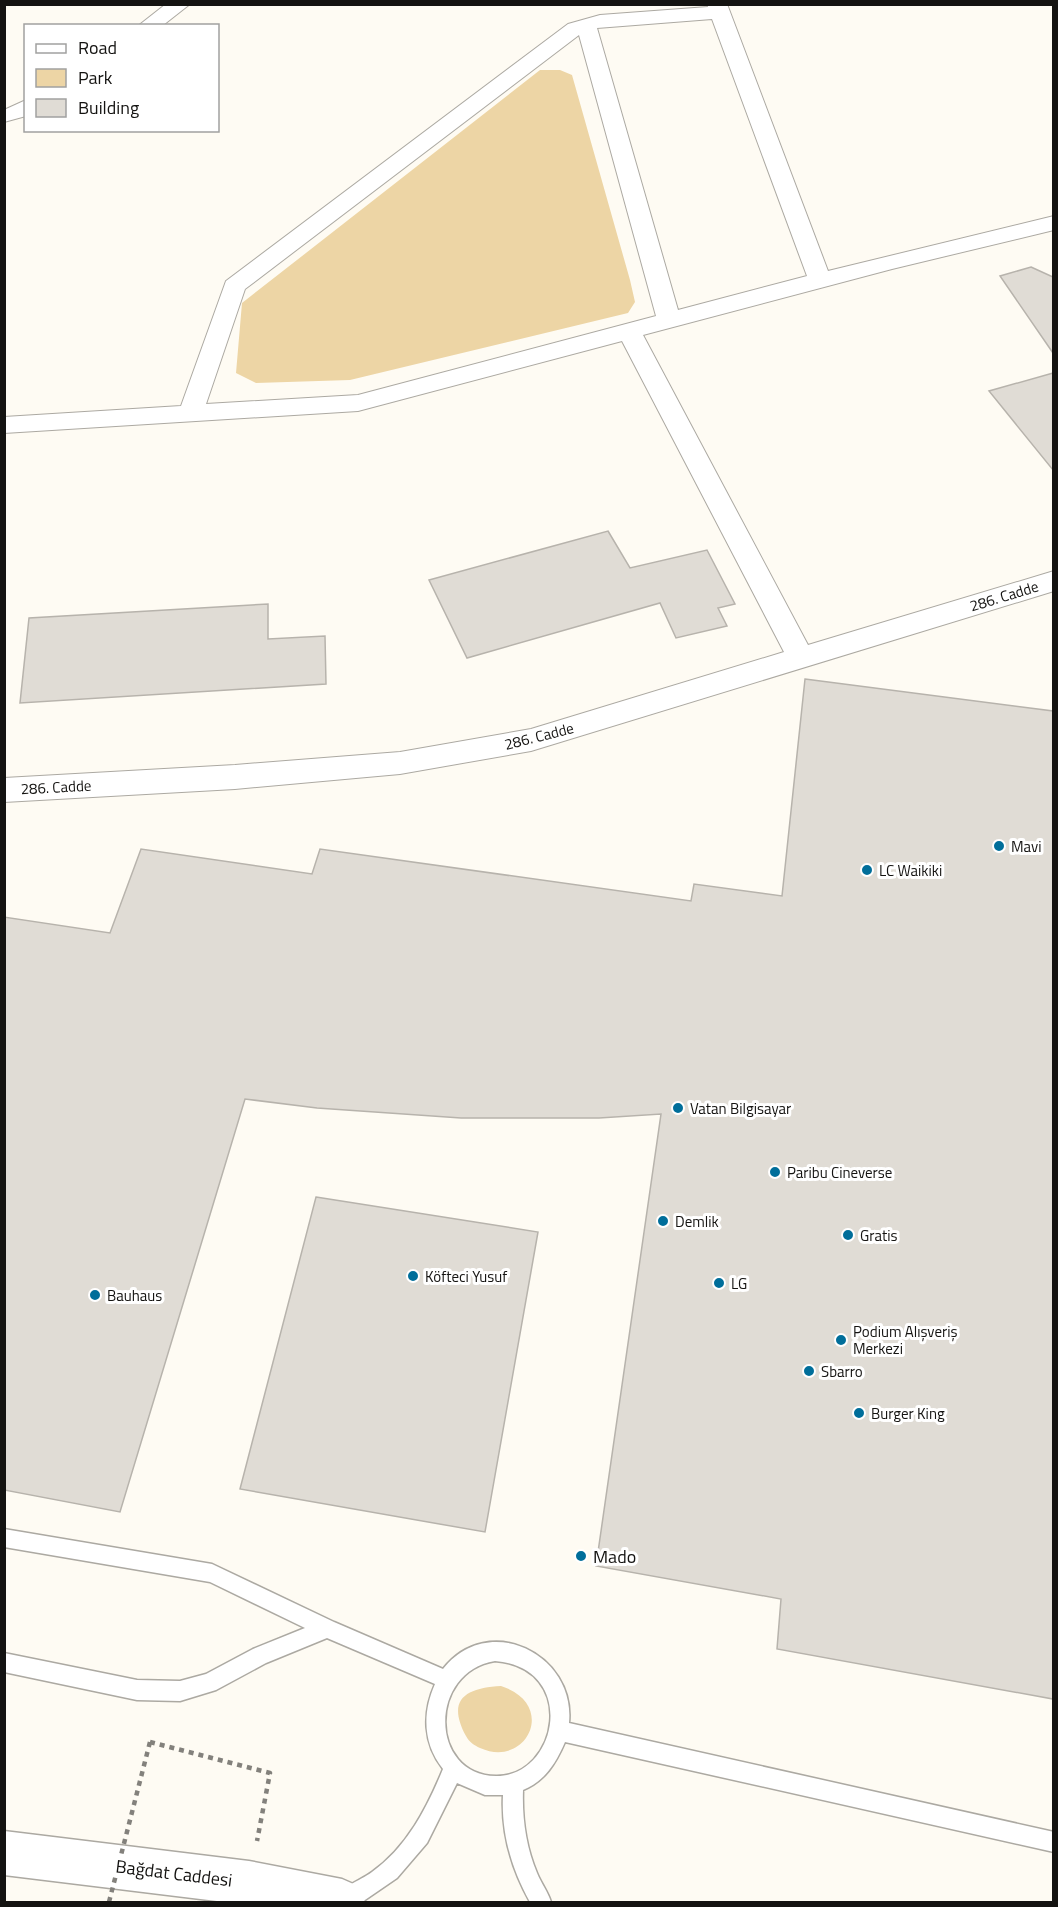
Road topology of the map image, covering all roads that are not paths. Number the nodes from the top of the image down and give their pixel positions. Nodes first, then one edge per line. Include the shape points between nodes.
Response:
1 (180, 4) edge
2 (718, 8) edge
3 (151, 24) edge
4 (586, 25) junction
5 (24, 107) edge
6 (4, 116) edge
7 (1053, 223) edge
8 (820, 280) junction
9 (669, 320) junction
10 (629, 331) junction
11 (190, 415) junction
12 (4, 425) edge
13 (1053, 581) edge
14 (801, 658) junction
15 (4, 790) edge
16 (4, 1538) edge
17 (327, 1629) junction
18 (4, 1662) edge
19 (447, 1680) junction
20 (560, 1731) junction
21 (453, 1768) junction
22 (513, 1785) junction
23 (1053, 1842) edge
24 (4, 1853) edge
25 (343, 1902) edge
26 (541, 1902) edge

1 - 3 street
2 - 4 street
2 - 8 street
4 - 9 street
4 - 11 street via 575,28 234,286
5 - 6 street
7 - 8 street
8 - 9 street
9 - 10 street
10 - 11 street via 358,403
10 - 14 street
11 - 12 street
13 - 14 street, 286. Cadde
14 - 15 street, 286. Cadde via 531,740 411,761 236,777
16 - 17 lane via 212,1573
17 - 18 lane via 260,1656 209,1683 180,1691 138,1690
17 - 19 lane
19 - 20 lane via 476,1654 495,1651 531,1660 555,1690
19 - 21 lane via 440,1694 436,1725 438,1741
20 - 22 lane via 543,1766
20 - 23 lane
21 - 22 lane via 470,1781 491,1787
21 - 25 lane via 440,1801 413,1847 389,1873
22 - 26 lane via 511,1807 520,1860
24 - 25 main road, Bağdat Caddesi via 249,1883

